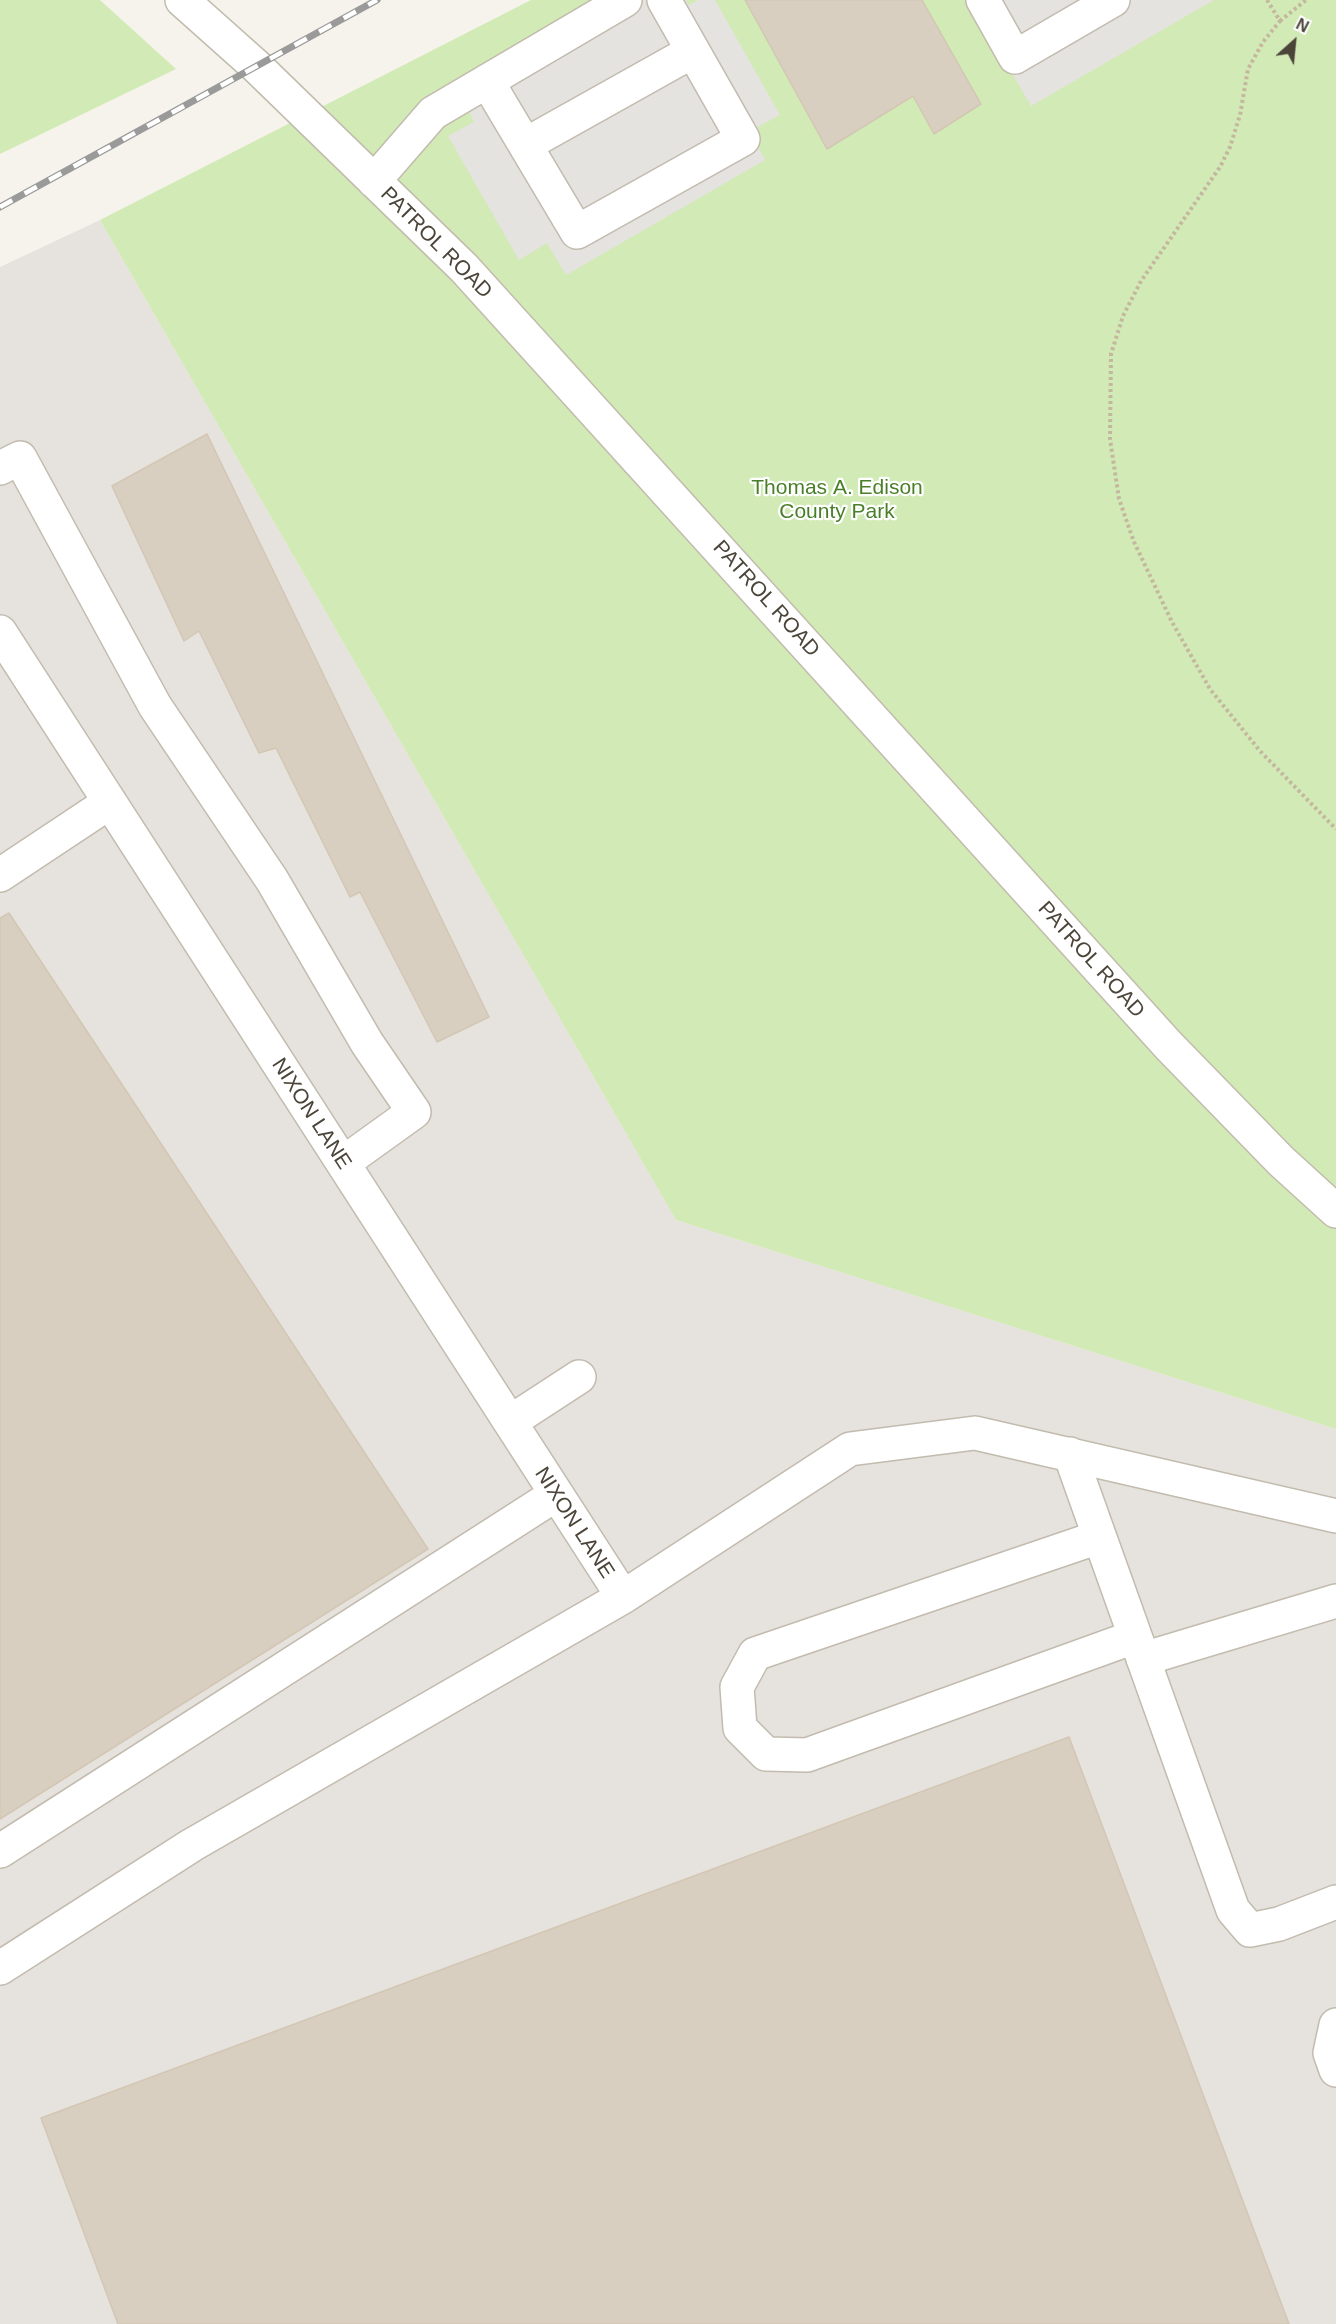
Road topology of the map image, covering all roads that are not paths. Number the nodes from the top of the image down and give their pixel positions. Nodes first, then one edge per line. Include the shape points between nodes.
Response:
1 (182, 0) edge
2 (625, 0) edge
3 (664, 0) edge
4 (984, 0) edge
5 (1113, 0) edge
6 (693, 51) junction
7 (487, 81) junction
8 (525, 145) junction
9 (374, 182) junction
10 (0, 468) edge
11 (0, 632) edge
12 (110, 802) junction
13 (0, 875) edge
14 (343, 1163) junction
15 (1336, 1211) edge
16 (579, 1377) dead end
17 (510, 1422) junction
18 (1070, 1455) junction
19 (555, 1495) junction
20 (1336, 1516) edge
21 (1099, 1537) junction
22 (622, 1597) junction
23 (1336, 1601) edge
24 (1139, 1648) junction
25 (0, 1851) edge
26 (1336, 1902) edge
27 (0, 1968) edge
28 (1336, 2025) edge
29 (1336, 2070) edge

1 - 9 street, PATROL ROAD via 256,66
2 - 7 street
3 - 6 street
4 - 5 street via 1015,57
6 - 8 street
6 - 8 street via 743,139 577,232
7 - 8 street
7 - 9 street via 433,113
9 - 15 street, PATROL ROAD via 464,268 597,412 1169,1046 1281,1161
10 - 14 street via 20,458 155,706 272,880 367,1043 414,1112
11 - 12 street, NIXON LANE
12 - 13 street
12 - 14 street, NIXON LANE
14 - 17 street, NIXON LANE
16 - 17 street
17 - 19 street, NIXON LANE
18 - 20 street
18 - 21 street
18 - 22 street via 975,1433 850,1449
19 - 22 street, NIXON LANE
19 - 25 street
21 - 24 street
21 - 24 street via 755,1654 737,1687 740,1728 766,1754 807,1755
22 - 27 street via 192,1845
23 - 24 street
24 - 26 street via 1233,1910 1250,1930 1279,1924
28 - 29 street via 1330,2053

